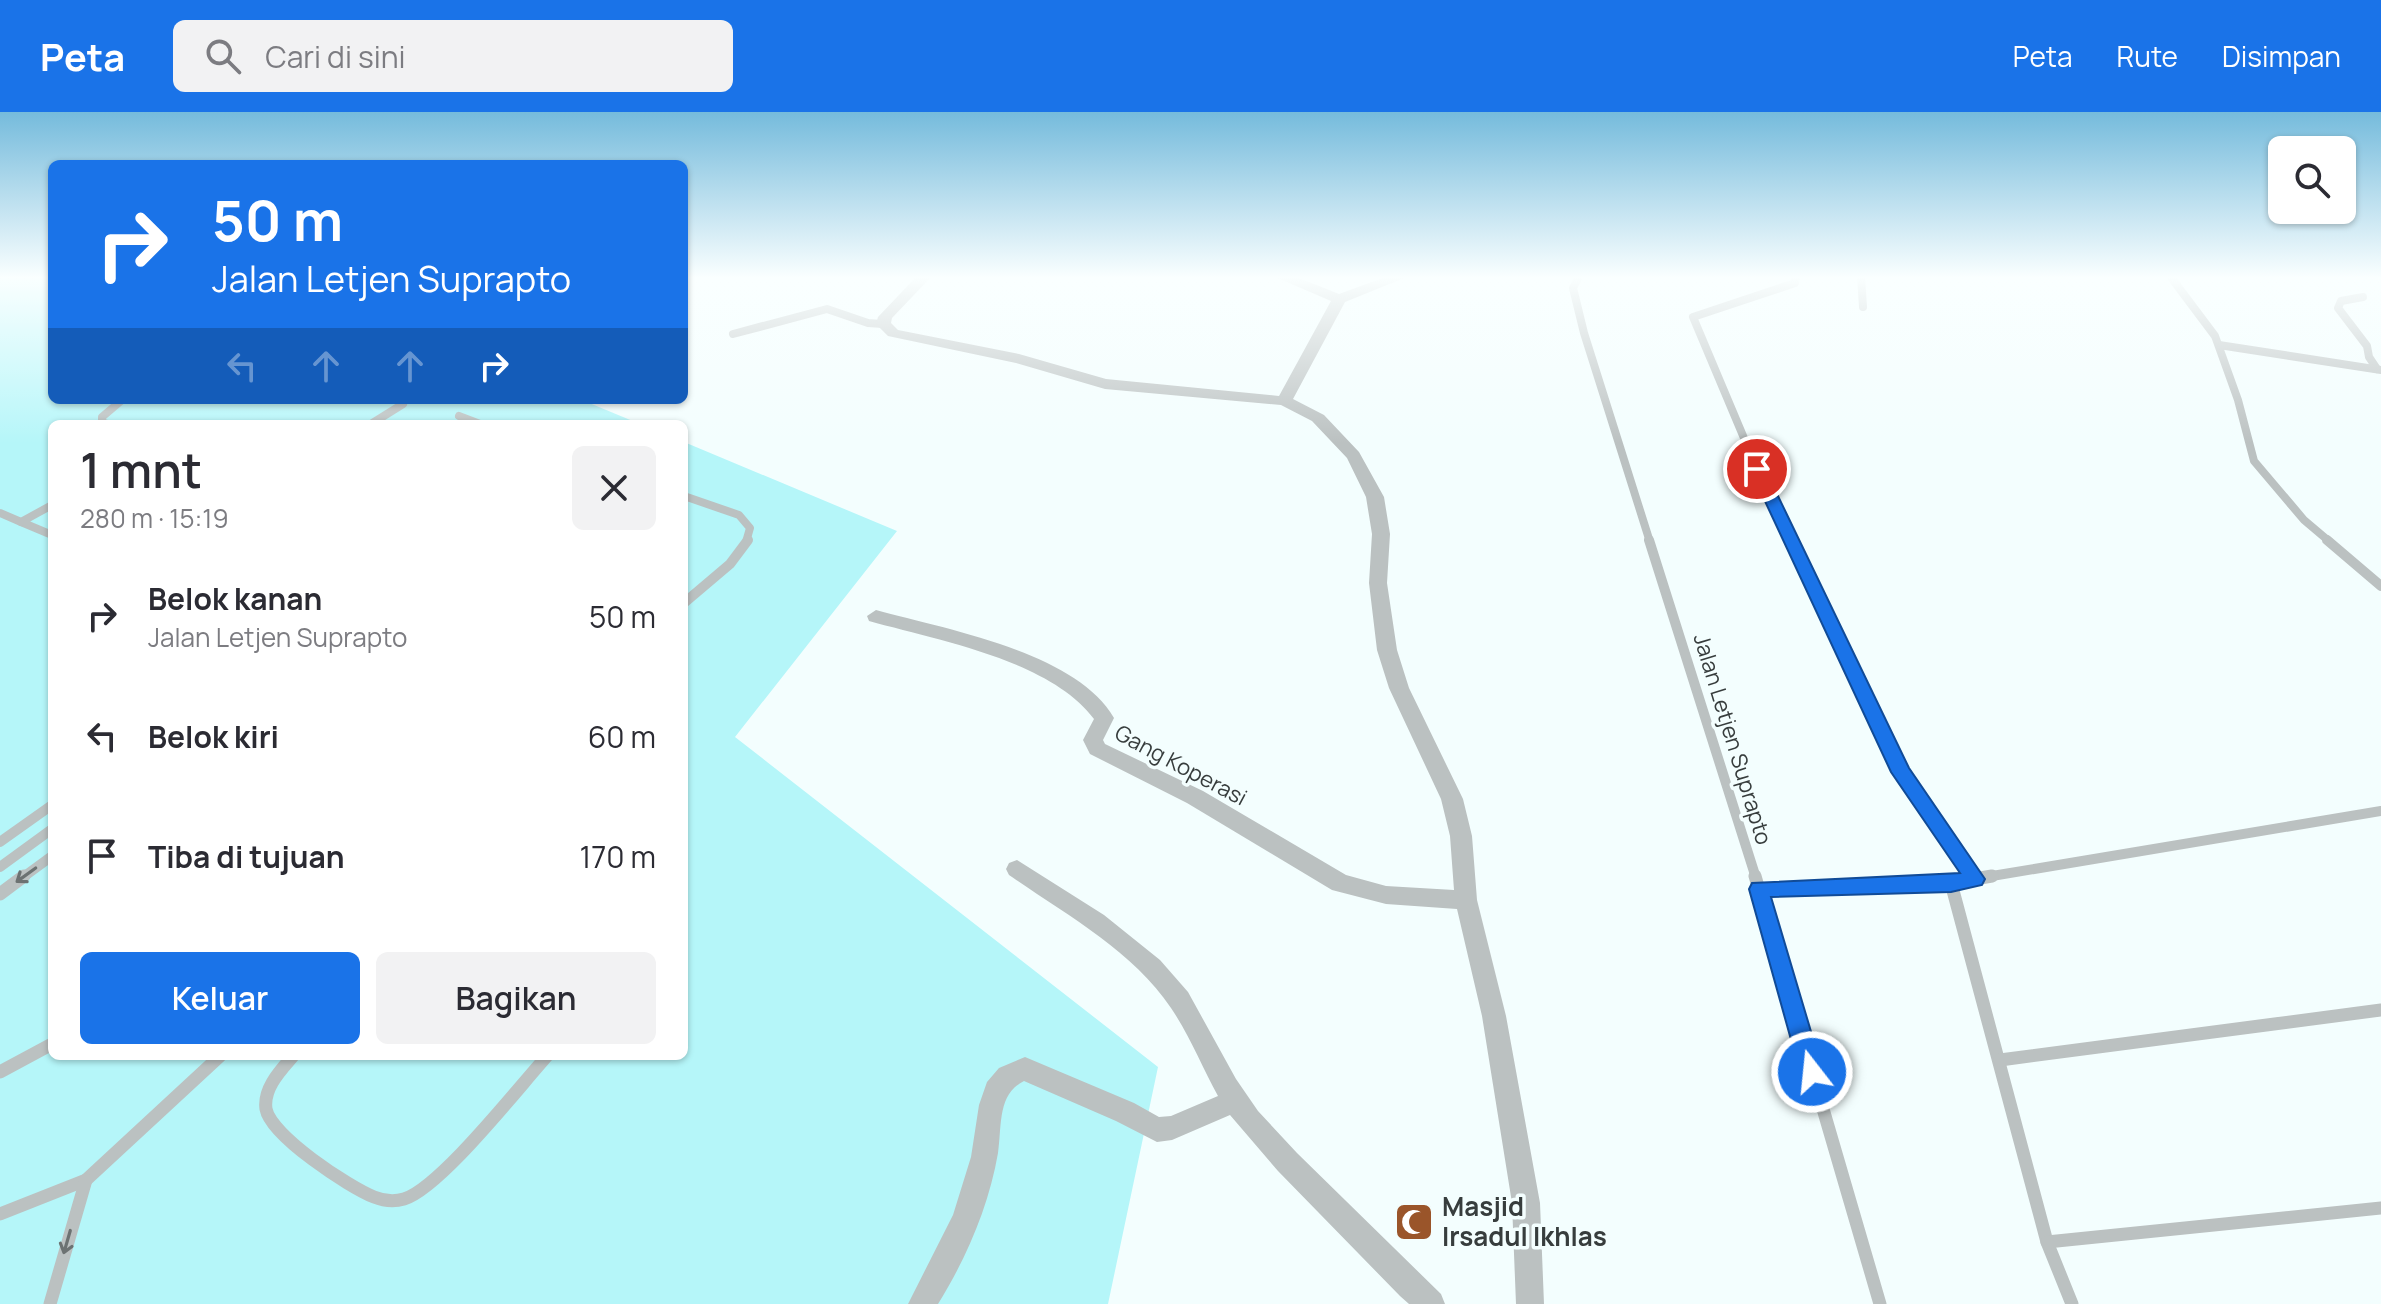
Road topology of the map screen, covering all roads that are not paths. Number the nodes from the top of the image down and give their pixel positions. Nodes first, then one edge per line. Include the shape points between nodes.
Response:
1 (742, 332) edge
2 (894, 332) edge
3 (1321, 332) edge
4 (1584, 332) edge
5 (1699, 332) edge
6 (2212, 332) edge
7 (2356, 332) edge
8 (733, 334) dead end
9 (2219, 345) junction
10 (2379, 370) edge
11 (1284, 401) junction
12 (117, 404) edge
13 (403, 404) dead end
14 (459, 416) dead end
15 (102, 420) edge
16 (377, 420) edge
17 (470, 420) edge
18 (688, 497) edge
19 (48, 507) edge
20 (0, 513) edge
21 (21, 522) junction
22 (48, 533) edge
23 (2381, 586) edge
24 (688, 599) edge
25 (876, 616) dead end
26 (48, 808) edge
27 (2381, 811) edge
28 (48, 832) edge
29 (0, 842) edge
30 (48, 859) edge
31 (0, 867) edge
32 (1017, 869) dead end
33 (1975, 879) junction
34 (1951, 883) junction
35 (1759, 889) junction
36 (0, 894) edge
37 (1466, 900) junction
38 (2381, 1010) edge
39 (48, 1046) edge
40 (216, 1060) edge
41 (289, 1060) edge
42 (543, 1060) edge
43 (2000, 1060) junction
44 (0, 1072) edge
45 (1235, 1101) junction
46 (86, 1180) junction
47 (2381, 1208) edge
48 (0, 1214) edge
49 (2047, 1242) junction
50 (50, 1304) edge
51 (922, 1304) edge
52 (1431, 1304) edge
53 (1530, 1304) edge
54 (1880, 1304) edge
55 (2072, 1304) edge

1 - 8 lane
2 - 11 street via 1105,384
3 - 11 street
4 - 35 lane, Jalan Letjen Suprapto
5 - 33 lane via 1757,469 1901,772
6 - 9 lane
7 - 10 lane
9 - 10 lane
9 - 23 lane via 2254,461 2304,520
11 - 37 street via 1328,428 1353,455 1375,497 1387,650 1399,688 1452,799
12 - 15 lane
13 - 16 lane
14 - 17 lane
18 - 24 lane via 743,518 752,537
19 - 21 lane
20 - 21 lane
21 - 22 lane
25 - 37 street, Gang Koperasi via 979,645 1049,674 1100,709 1104,718 1092,742 1097,749 1195,797 1340,883 1386,895
26 - 29 lane
27 - 33 lane
28 - 31 lane
30 -> 36 lane
32 - 45 street via 1119,941 1166,983 1200,1030
33 - 34 lane
34 - 35 lane
34 - 43 lane
35 - 54 lane, Jalan Letjen Suprapto
37 - 53 street via 1494,1016 1526,1203
38 - 43 lane
39 - 44 lane
40 - 46 lane
41 - 42 lane via 270,1082 265,1099 269,1119 281,1135 366,1194 390,1201 421,1192 439,1177
43 - 49 lane
45 - 51 street via 1157,1130 1025,1069 1011,1073 996,1090 968,1218
45 - 52 street
46 - 48 lane
46 -> 50 lane
47 - 49 lane
49 - 55 lane

